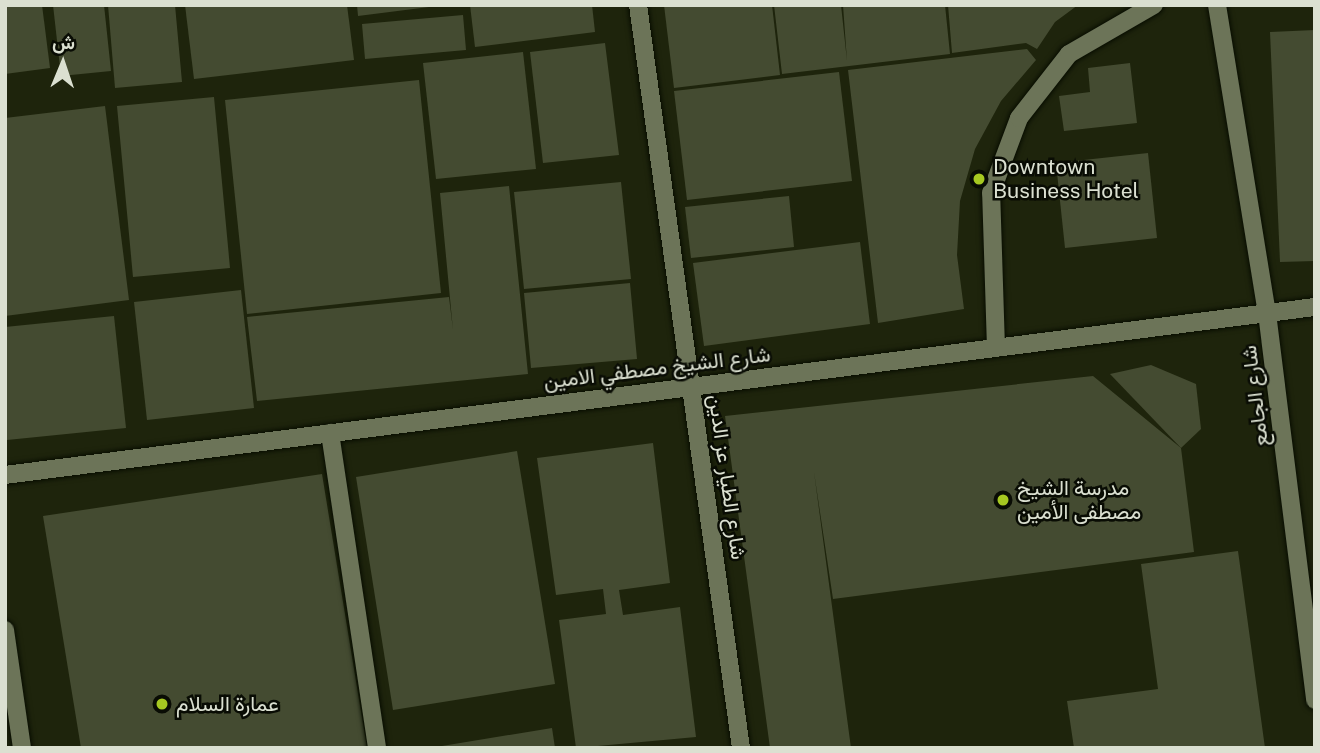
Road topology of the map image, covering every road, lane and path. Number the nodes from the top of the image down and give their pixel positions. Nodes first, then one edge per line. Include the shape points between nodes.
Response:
1 (638, 5) edge
2 (1154, 5) edge
3 (1217, 5) edge
4 (1315, 307) edge
5 (1267, 313) junction
6 (996, 348) junction
7 (692, 387) junction
8 (330, 433) junction
9 (5, 475) edge
10 (5, 630) edge
11 (1315, 700) edge
12 (22, 748) edge
13 (377, 748) edge
14 (741, 748) edge

1 - 7 street, شارع الطيار عز الدين
2 - 6 street via 1069,54 1019,118 991,193 989,272
3 - 5 street, شارع الجامع
4 - 5 street, شارع الشيخ مصطفي الامين
5 - 6 street, شارع الشيخ مصطفي الامين
5 - 11 street, شارع الجامع
6 - 7 street, شارع الشيخ مصطفي الامين
7 - 8 street, شارع الشيخ مصطفي الامين
7 - 14 street, شارع الطيار عز الدين
8 - 9 street, شارع الشيخ مصطفي الامين
8 - 13 street
10 - 12 street

